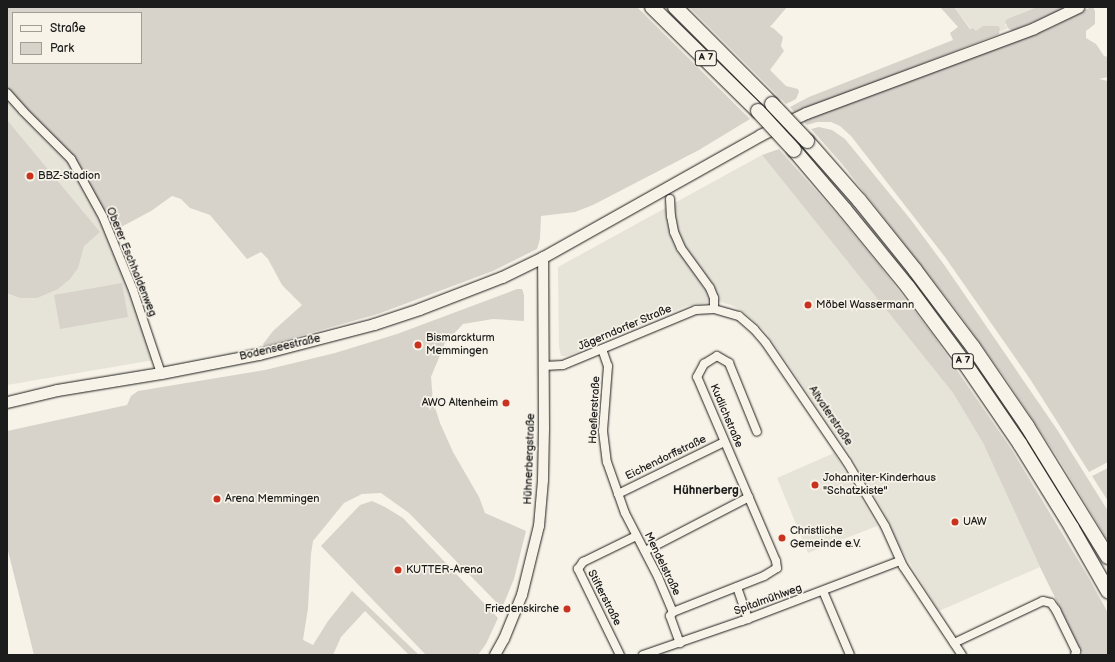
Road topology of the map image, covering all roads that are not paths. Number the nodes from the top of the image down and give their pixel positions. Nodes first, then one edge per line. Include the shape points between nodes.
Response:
1 (652, 7) edge
2 (675, 7) edge
3 (1078, 7) edge
4 (7, 93) edge
5 (670, 199) dead end
6 (543, 256) junction
7 (714, 309) junction
8 (602, 349) junction
9 (544, 366) junction
10 (161, 373) junction
11 (7, 402) edge
12 (757, 432) dead end
13 (724, 442) junction
14 (618, 494) junction
15 (749, 497) junction
16 (636, 536) junction
17 (645, 551) junction
18 (1108, 557) edge
19 (900, 561) junction
20 (737, 587) junction
21 (823, 591) junction
22 (1108, 591) edge
23 (673, 612) junction
24 (748, 619) junction
25 (680, 642) junction
26 (954, 644) junction
27 (495, 655) edge
28 (620, 655) edge
29 (643, 655) edge
30 (850, 655) edge
31 (962, 655) edge
32 (1075, 655) edge

1 - 22 highway, A 7, bridge via 794,150 908,287 1020,444
2 - 18 highway, A 7, bridge via 807,141 911,264 1027,426
3 - 6 main road, Bodenseestraße via 1027,30 806,113 760,135
4 - 10 street, Oberer Eschhaldenweg via 72,159 96,204 133,290
5 - 7 street via 674,232 681,248 710,288 714,298
6 - 9 street, Hühnerbergstraße
6 - 10 main road, Bodenseestraße via 502,277 374,324 259,354
7 - 8 street, Jägerndorfer Straße via 696,310
7 - 19 street, Altvaterstraße via 739,316 754,328 766,343 847,462 885,526
8 - 9 street, Jägerndorfer Straße via 563,365
8 - 14 street, Hoeflerstraße via 608,366 604,449
9 - 27 street, Hühnerbergstraße via 543,480 537,540 522,596
10 - 11 main road, Bodenseestraße via 57,390
12 - 13 street, Kudlichstraße via 729,363 717,356 704,364 697,377
13 - 14 street, Eichendorffstraße
13 - 15 street, Kudlichstraße
14 - 16 street, Mendelstraße
15 - 17 street
15 - 20 street, Kudlichstraße via 777,568 774,572
16 - 17 street, Mendelstraße
16 - 28 street, Stifterstraße via 583,562 578,569
17 - 23 street, Mendelstraße
19 - 21 street, Spitalmühlweg
19 - 26 street, Altvaterstraße
20 - 23 street
20 - 24 street
21 - 24 street, Spitalmühlweg
21 - 30 street
23 - 25 street, Mendelstraße via 670,616
24 - 25 street, Spitalmühlweg
25 - 29 street, Spitalmühlweg
26 - 31 street, Altvaterstraße
26 - 32 street via 1043,601 1051,602 1056,610 1076,651

